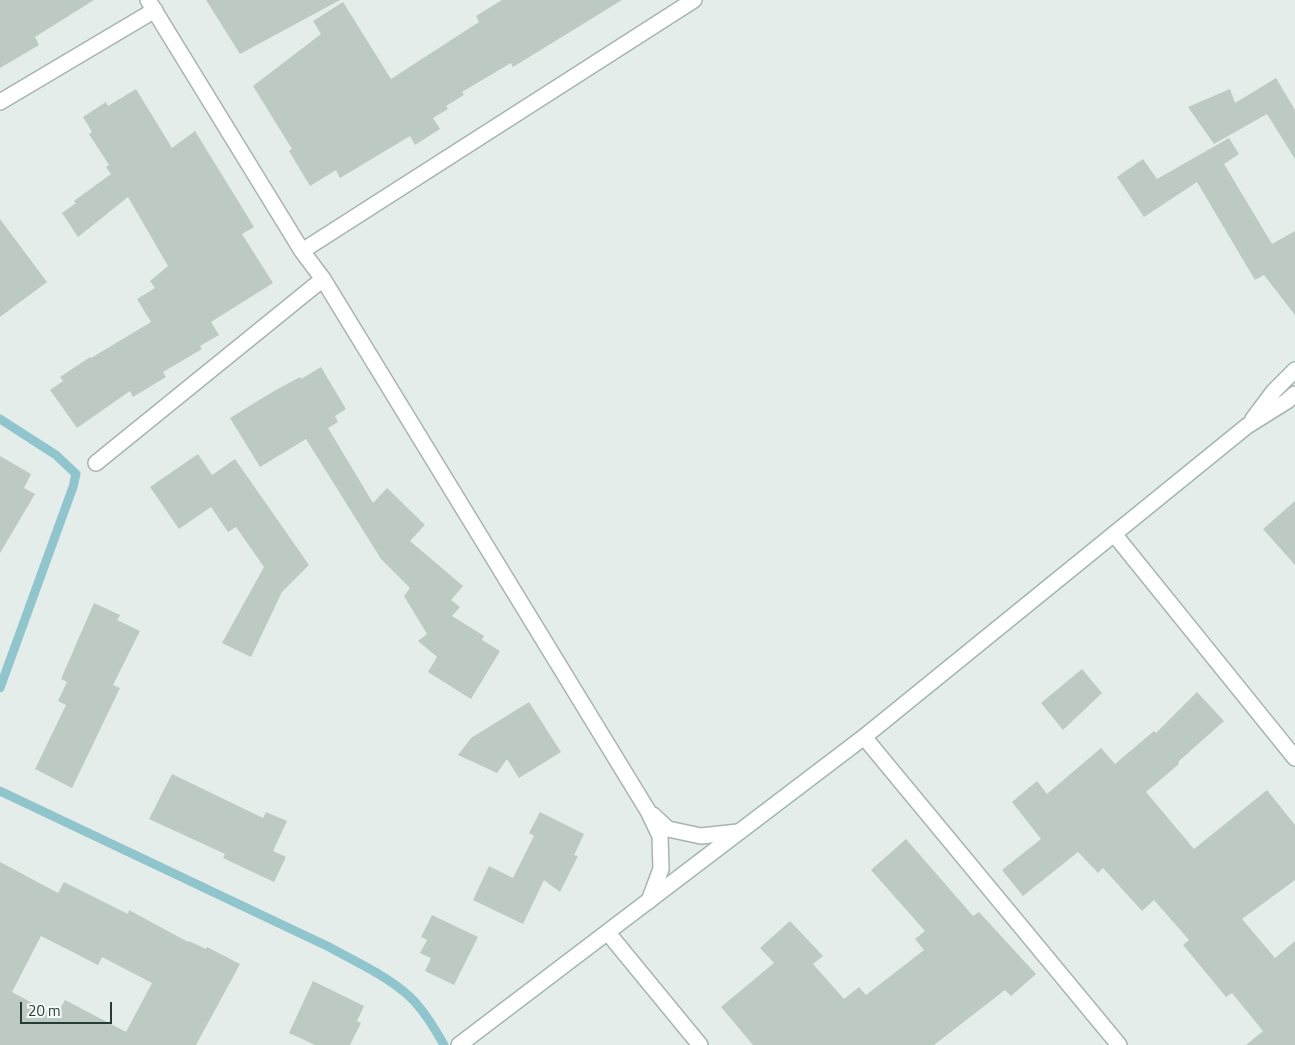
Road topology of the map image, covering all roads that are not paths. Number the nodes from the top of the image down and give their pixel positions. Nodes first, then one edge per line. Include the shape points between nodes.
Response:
1 (694, 0) edge
2 (152, 5) edge
3 (0, 102) edge
4 (302, 251) junction
5 (323, 279) junction
6 (1295, 370) edge
7 (1295, 394) edge
8 (1247, 426) junction
9 (96, 463) dead end
10 (1114, 534) junction
11 (864, 737) junction
12 (1295, 758) edge
13 (648, 811) junction
14 (738, 832) junction
15 (649, 900) junction
16 (608, 932) junction
17 (459, 1045) edge
18 (700, 1045) edge
19 (1119, 1045) edge

1 - 4 street
2 - 3 street
2 - 4 street
4 - 5 street
5 - 9 street
5 - 13 street
6 - 8 street
7 - 8 street
8 - 10 street
10 - 11 street
10 - 12 street
11 - 14 street
11 - 19 street
13 - 14 street via 668,829 701,836
13 - 15 street via 660,836 661,869
14 - 15 street
15 - 16 street
16 - 17 street
16 - 18 street

